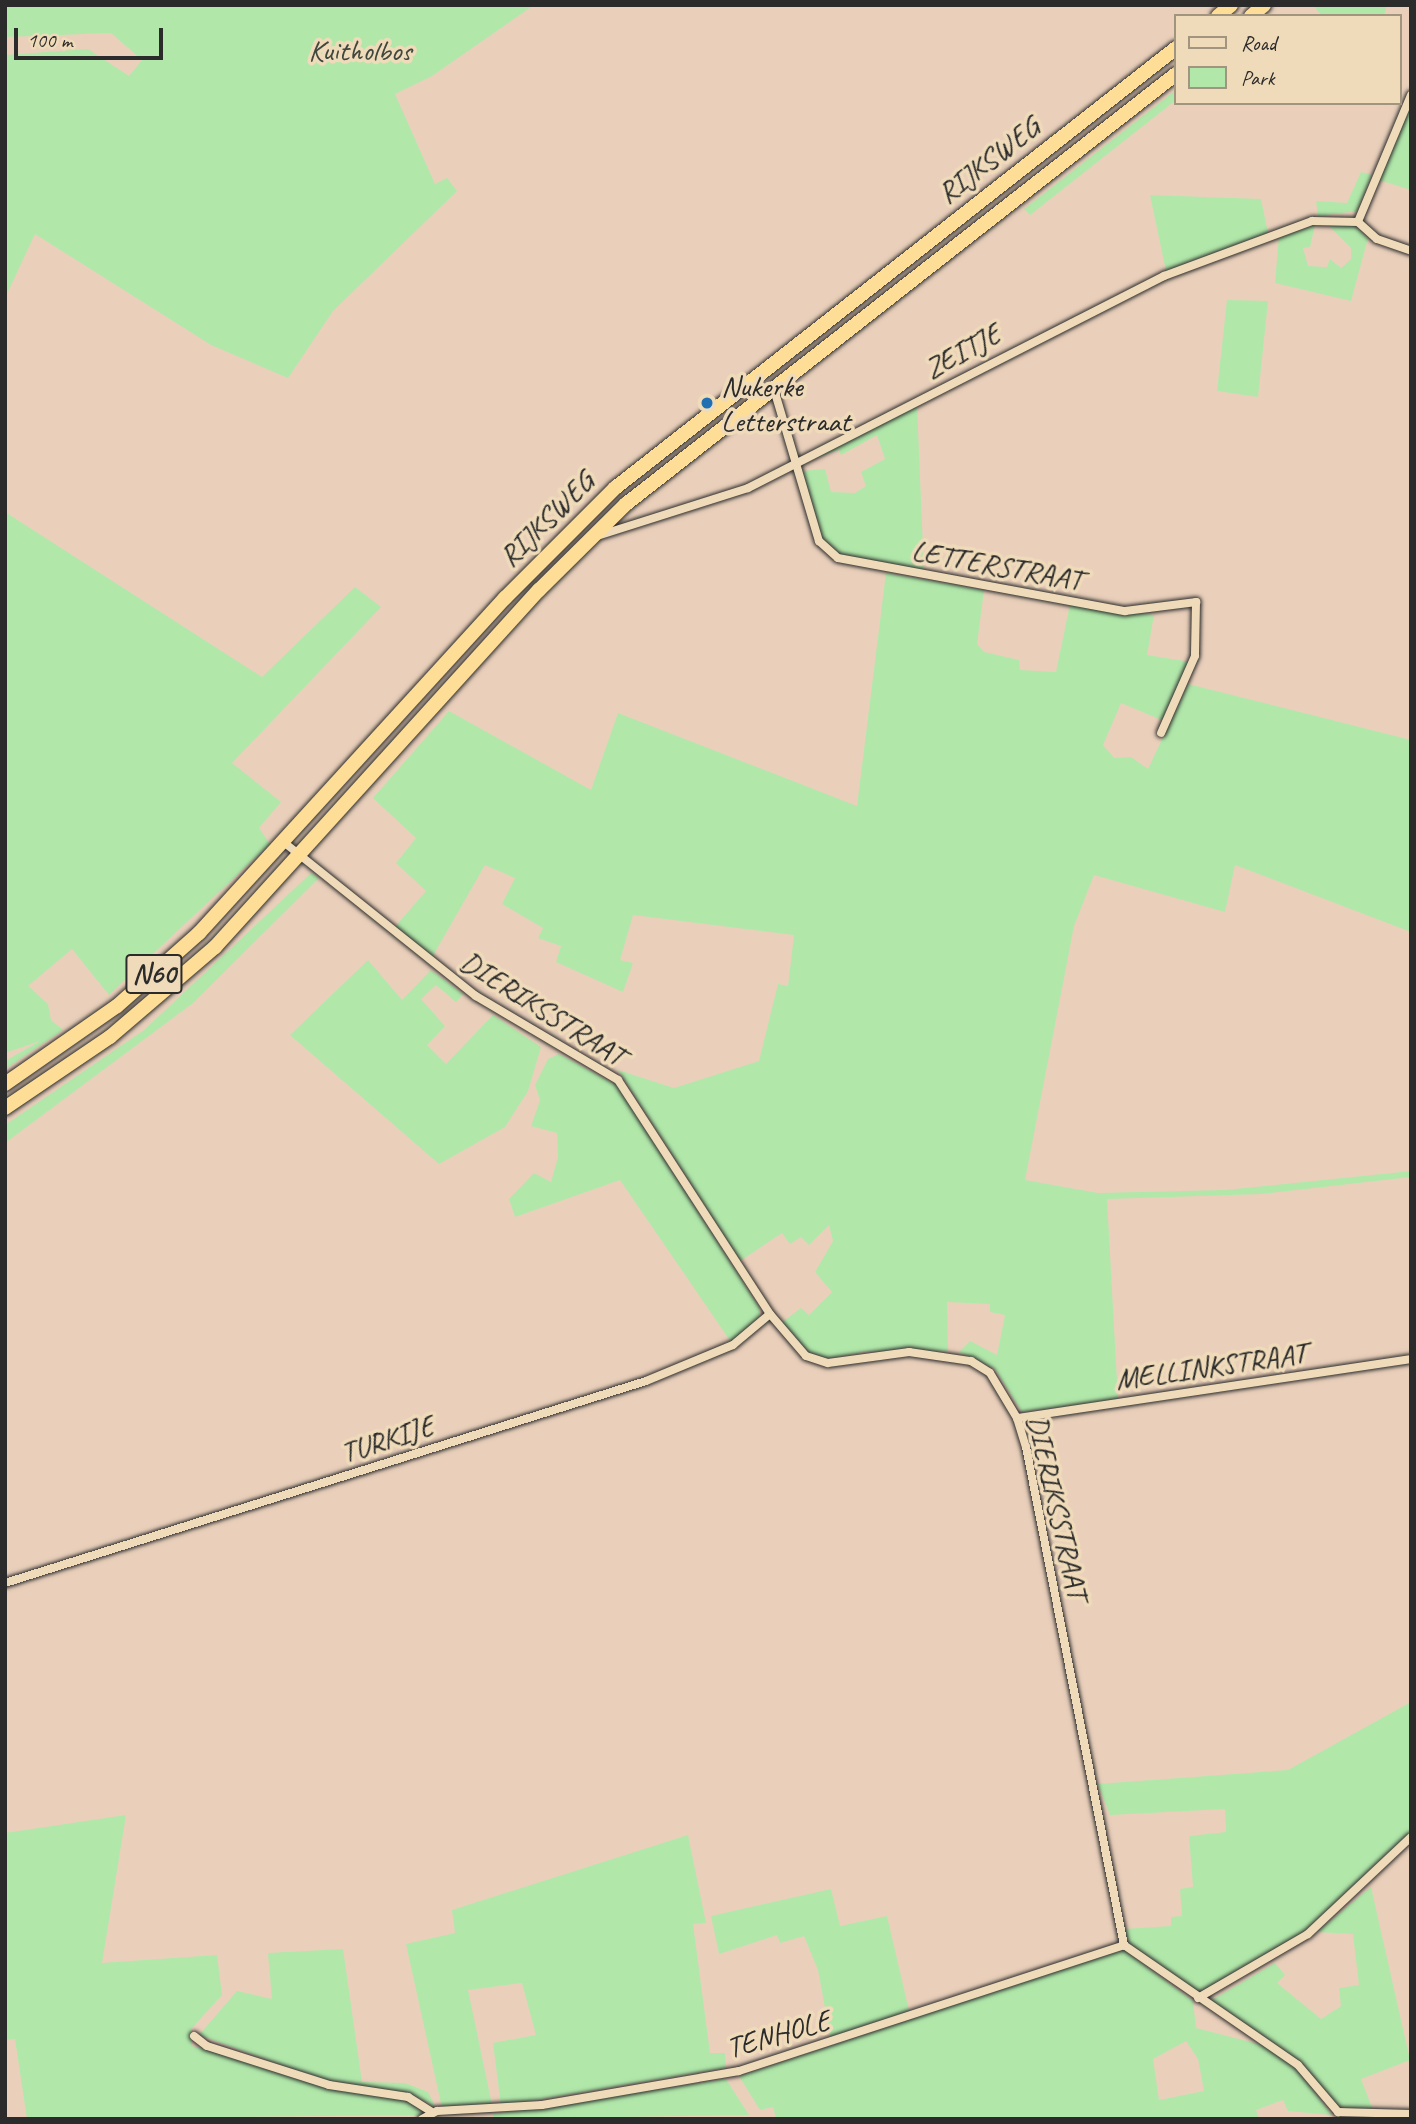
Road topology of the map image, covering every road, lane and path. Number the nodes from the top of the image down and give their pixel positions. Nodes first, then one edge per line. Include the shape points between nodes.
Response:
1 (1174, 50) edge
2 (1174, 76) edge
3 (1411, 95) edge
4 (1358, 222) junction
5 (1411, 251) edge
6 (773, 386) junction
7 (798, 464) junction
8 (591, 537) junction
9 (1161, 733) dead end
10 (286, 844) junction
11 (301, 858) junction
12 (5, 1084) edge
13 (5, 1108) edge
14 (770, 1314) junction
15 (1411, 1359) edge
16 (1017, 1418) junction
17 (5, 1583) edge
18 (1411, 1837) edge
19 (1124, 1945) junction
20 (1198, 1998) junction
21 (194, 2036) dead end
22 (432, 2112) junction
23 (1411, 2114) edge
24 (422, 2119) edge

1 - 10 highway, RIJKSWEG / N60 via 615,488 513,589
2 - 6 highway, RIJKSWEG / N60
3 - 4 street
4 - 5 street via 1377,239
4 - 7 street, ZEITJE via 1312,221 1152,281
6 - 7 street, LETTERSTRAAT
6 - 8 highway, RIJKSWEG / N60
7 - 8 street, ZEITJE via 748,488
7 - 9 street, LETTERSTRAAT via 819,541 848,562 1125,611 1196,602 1195,656
8 - 11 highway, RIJKSWEG / N60
10 - 11 street, DIERIKSSTRAAT
10 - 12 highway, RIJKSWEG / N60 via 156,973
11 - 13 highway, RIJKSWEG / N60 via 173,986
11 - 14 street, DIERIKSSTRAAT via 476,996 618,1080
14 - 16 street, DIERIKSSTRAAT via 799,1350 821,1363 909,1352 971,1361 990,1373
14 - 17 street, TURKIJE via 733,1345 646,1381
15 - 16 street, MELLINKSTRAAT
16 - 19 street, DIERIKSSTRAAT
18 - 20 street via 1308,1934
19 - 20 street
19 - 22 street, TENHOLE via 739,2071 542,2105
20 - 23 street via 1298,2065 1338,2112
21 - 22 street via 207,2046 329,2085 408,2097
22 - 24 street

